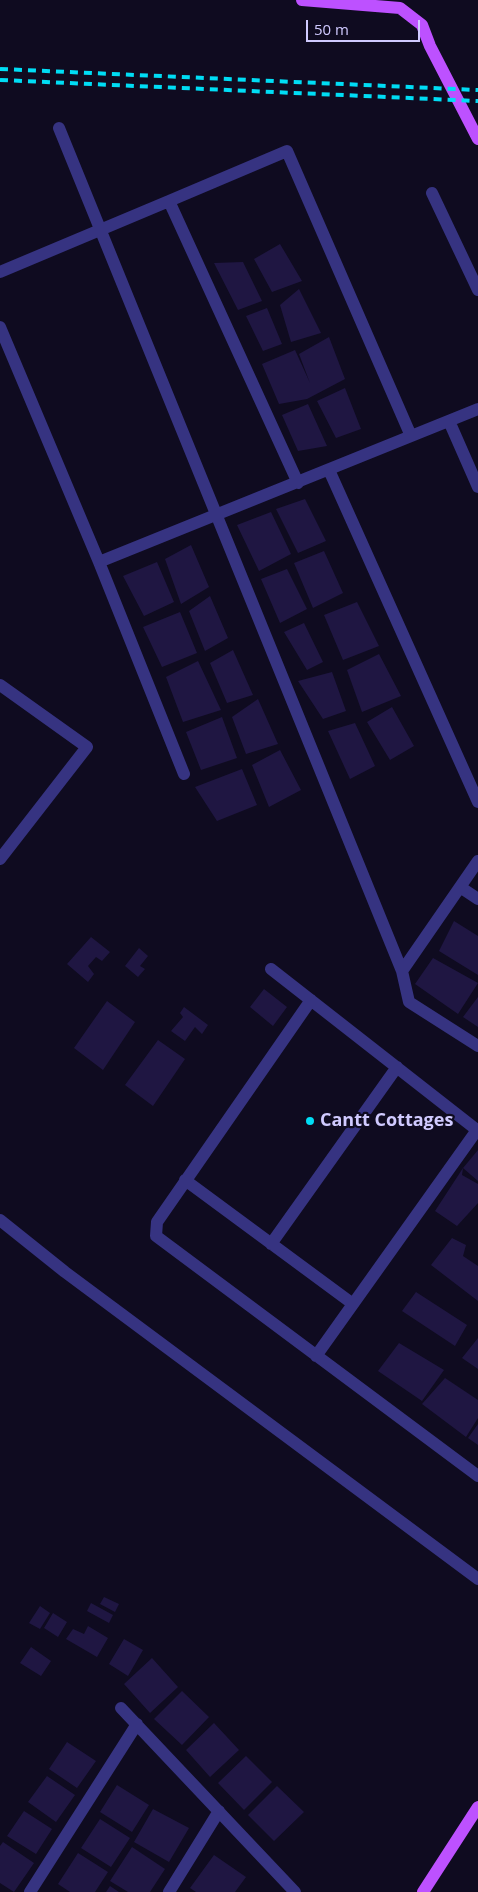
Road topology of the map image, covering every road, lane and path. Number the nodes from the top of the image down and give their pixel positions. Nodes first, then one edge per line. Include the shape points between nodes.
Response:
1 (302, 0) edge
2 (59, 128) dead end
3 (478, 139) edge
4 (432, 193) dead end
5 (169, 201) junction
6 (100, 230) junction
7 (0, 272) edge
8 (478, 290) edge
9 (0, 327) edge
10 (478, 409) edge
11 (448, 421) junction
12 (411, 436) junction
13 (329, 470) junction
14 (298, 483) junction
15 (478, 487) edge
16 (217, 516) junction
17 (99, 562) junction
18 (0, 685) edge
19 (184, 774) dead end
20 (478, 802) edge
21 (0, 858) edge
22 (478, 861) edge
23 (460, 887) junction
24 (478, 899) edge
25 (271, 969) dead end
26 (402, 971) junction
27 (311, 1000) junction
28 (478, 1046) edge
29 (397, 1067) junction
30 (185, 1180) junction
31 (0, 1220) edge
32 (271, 1244) junction
33 (353, 1304) junction
34 (316, 1356) junction
35 (478, 1476) edge
36 (478, 1578) edge
37 (121, 1708) dead end
38 (137, 1724) junction
39 (478, 1807) edge
40 (219, 1811) junction
41 (30, 1892) edge
42 (169, 1892) edge
43 (295, 1892) edge
44 (423, 1892) edge

1 - 3 main road via 400,8 422,25
2 - 6 street
4 - 8 street
5 - 6 street
5 - 12 street via 287,152
5 - 14 street
6 - 7 street
6 - 16 street
9 - 17 street
10 - 11 street
11 - 12 street
11 - 15 street
12 - 13 street
13 - 14 street
13 - 20 street
14 - 16 street
16 - 17 street
16 - 26 street
17 - 19 street
18 - 21 street via 87,747
22 - 23 street
23 - 24 street
23 - 26 street
25 - 27 street
26 - 28 street via 409,1002
27 - 29 street
27 - 30 street
29 - 32 street
29 - 33 street via 477,1130
30 - 32 street
30 - 34 street via 157,1222 156,1236
31 - 36 street via 73,1278
32 - 33 street
33 - 34 street
34 - 35 street
37 - 38 street
38 - 40 street
38 - 41 street
39 - 44 main road
40 - 42 street
40 - 43 street

